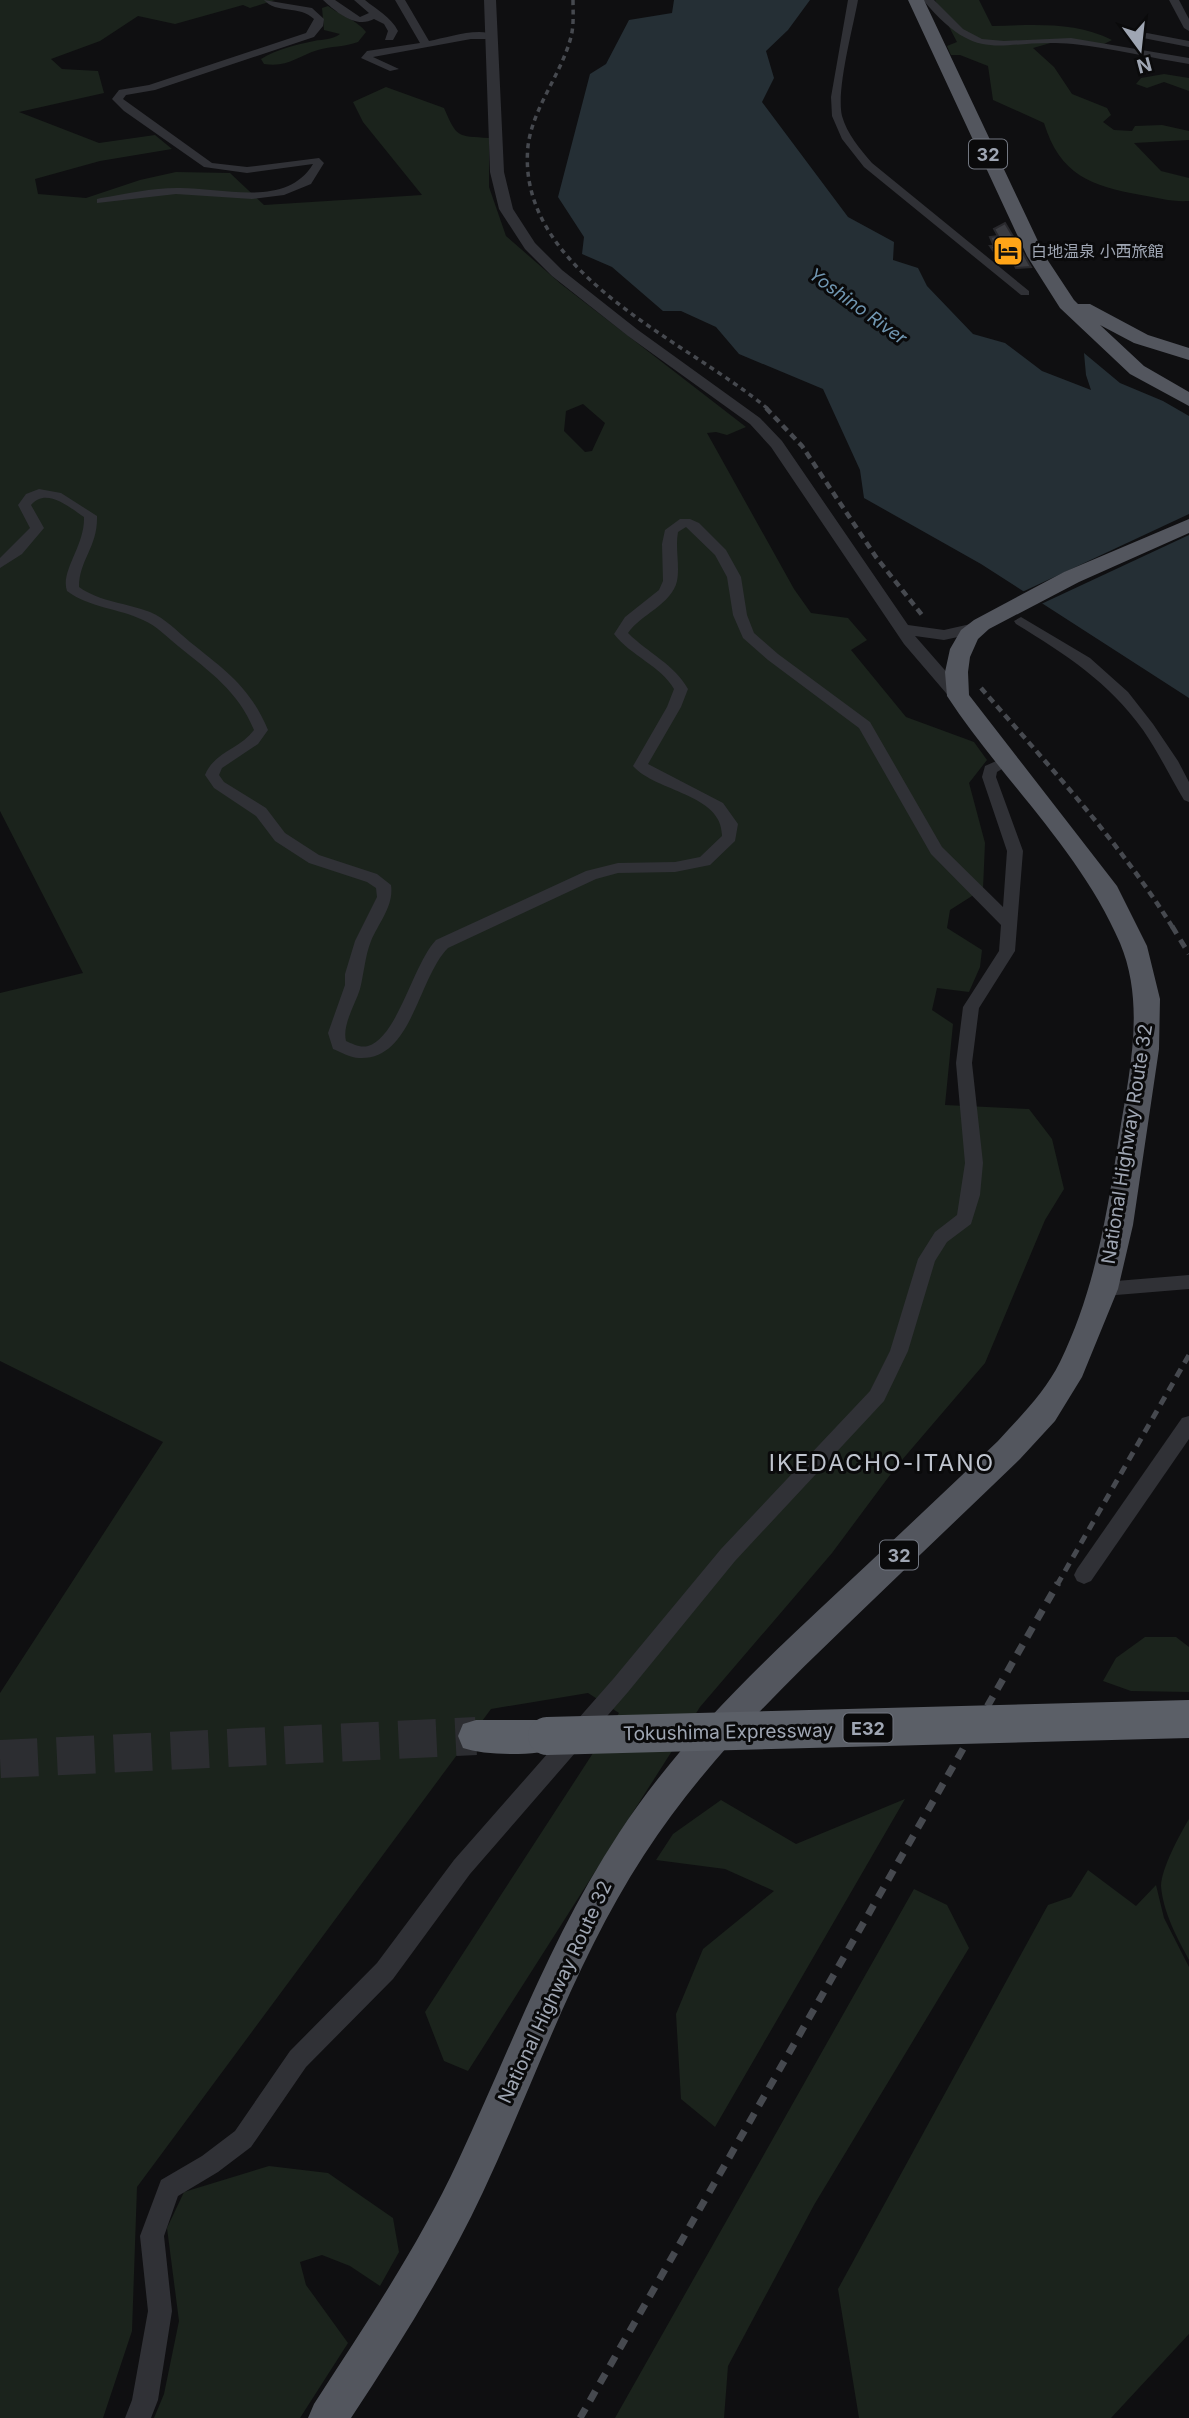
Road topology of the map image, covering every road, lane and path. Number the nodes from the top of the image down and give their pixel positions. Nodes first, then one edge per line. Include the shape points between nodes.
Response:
1 (269, 0) edge
2 (328, 0) edge
3 (359, 0) edge
4 (400, 0) edge
5 (490, 0) edge
6 (853, 0) edge
7 (916, 0) edge
8 (928, 0) edge
9 (1174, 0) edge
10 (373, 15) junction
11 (1189, 28) edge
12 (491, 36) junction
13 (1147, 36) dead end
14 (389, 38) dead end
15 (1189, 44) edge
16 (426, 45) junction
17 (1187, 63) edge
18 (394, 69) dead end
19 (101, 201) dead end
20 (1025, 293) dead end
21 (1067, 304) junction
22 (1114, 348) junction
23 (1189, 354) edge
24 (1189, 390) edge
25 (1189, 400) edge
26 (1189, 525) edge
27 (0, 564) edge
28 (1021, 621) dead end
29 (904, 629) junction
30 (962, 637) junction
31 (957, 696) junction
32 (1007, 761) junction
33 (1189, 797) edge
34 (1009, 923) junction
35 (1189, 1282) edge
36 (1104, 1289) junction
37 (1189, 1424) edge
38 (1084, 1575) dead end
39 (1189, 1719) edge
40 (476, 1736) tunnel mouth
41 (138, 2418) edge
42 (328, 2418) edge

1 - 19 street via 314,12 317,29 151,88 123,92 117,99 210,166 266,167 315,160 319,163 307,182 262,195 176,191
2 - 10 street via 358,20
3 - 10 street
4 - 16 street
5 - 12 street
6 - 20 street via 836,97 837,116 847,139 868,166
7 - 21 highway, 32 via 1035,256
8 - 17 street via 959,31 980,42 1071,41
9 - 11 street
10 - 14 street via 391,26
12 - 16 street
12 - 29 street via 497,172 506,209 530,246 633,333 755,421 784,454
13 - 15 street
16 - 18 street via 370,53 366,58
21 - 22 highway, 32
21 - 23 highway via 1098,314 1141,339
22 - 24 highway, 32
22 - 25 highway, 32 via 1137,370
26 - 30 highway
27 - 34 street via 37,528 24,505 38,492 64,500 90,516 90,544 71,575 72,588 89,599 169,627 181,642 232,679 256,714 261,730 253,741 215,765 212,775 219,785 261,812 280,837 314,859 383,885 385,897 363,941 336,1033 339,1045 350,1052 374,1053 397,1030 429,959 442,944 591,875 618,868 675,867 705,861 730,837 730,824 718,806 640,766 681,689 673,675 621,634 630,620 665,592 670,581 672,530 685,522 722,553 734,577 748,635 865,725 936,850
28 - 33 street via 1094,668 1142,718
29 - 30 street
29 - 31 street
30 - 31 highway via 954,676
31 - 32 highway, National Highway Route 32 / 32
32 - 34 street via 990,769 989,777 1015,851
32 - 36 highway, National Highway Route 32 / 32 via 1108,892 1134,946 1147,999 1144,1063 1119,1225
34 - 41 street via 1007,951 971,1007 964,1063 974,1163 965,1219 941,1237 927,1259 899,1351 877,1396 727,1555 462,1867 385,1971 298,2059 243,2139 169,2188 152,2236 160,2311
35 - 36 street
36 - 42 highway, National Highway Route 32 / 32 via 1072,1368 1044,1412 742,1704 702,1746 639,1829 578,1935 454,2209 398,2310
37 - 38 street
39 - 40 highway, Tokushima Expressway / E32, bridge

